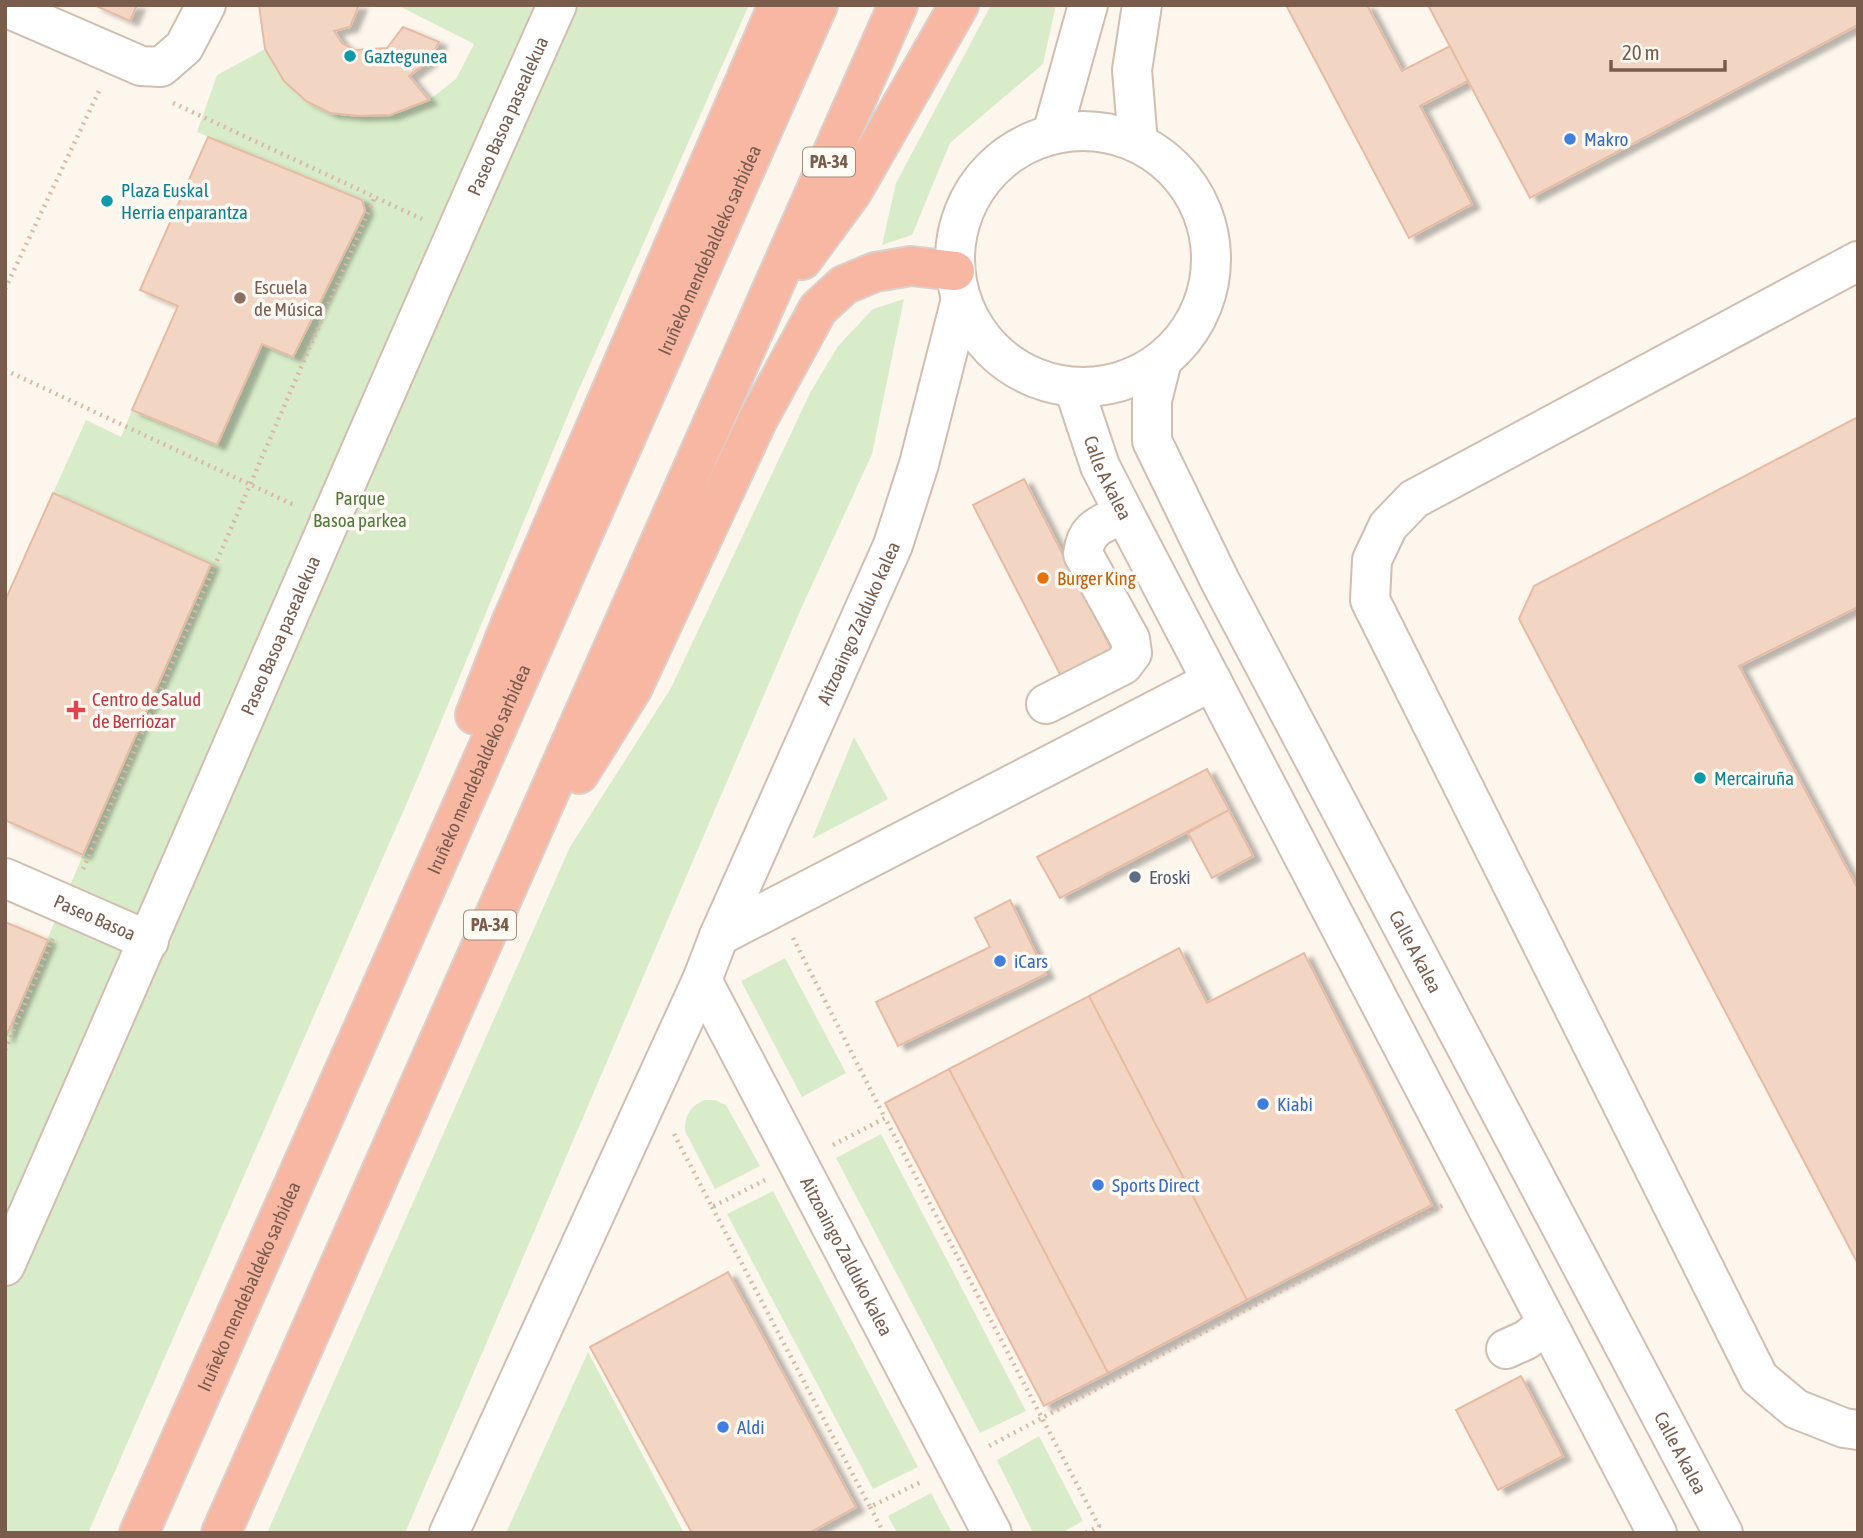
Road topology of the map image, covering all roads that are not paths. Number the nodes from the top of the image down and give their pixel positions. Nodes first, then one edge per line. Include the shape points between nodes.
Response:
1 (206, 5) edge
2 (557, 5) edge
3 (778, 5) edge
4 (818, 5) edge
5 (898, 5) edge
6 (959, 5) edge
7 (1088, 5) edge
8 (1142, 5) edge
9 (5, 7) edge
10 (1052, 134) junction
11 (1138, 143) junction
12 (1858, 261) edge
13 (958, 285) junction
14 (760, 318) junction
15 (1162, 361) junction
16 (1074, 388) junction
17 (1124, 513) junction
18 (1212, 681) junction
19 (1046, 704) dead end
20 (5, 878) edge
21 (508, 885) junction
22 (719, 936) junction
23 (149, 941) junction
24 (702, 980) junction
25 (302, 1163) junction
26 (5, 1266) edge
27 (1547, 1324) junction
28 (1506, 1349) dead end
29 (1858, 1430) edge
30 (139, 1533) edge
31 (221, 1533) edge
32 (449, 1533) edge
33 (992, 1533) edge
34 (1657, 1533) edge
35 (1723, 1533) edge

1 - 9 street via 165,84 141,66
2 - 23 street, Paseo Basoa pasealekua
3 - 25 highway via 511,622
4 - 25 highway, Iruñeko mendebaldeko sarbidea
5 - 14 highway, PA-34
6 - 14 highway via 852,191
7 - 10 street
8 - 11 street via 1132,70
10 - 11 street, Aitzoaingo Zalduko kalea via 1095,131
10 - 13 street, Aitzoaingo Zalduko kalea via 1015,149 985,176 964,210 955,249
11 - 15 street, Aitzoaingo Zalduko kalea via 1173,167 1199,203 1211,245 1209,289 1191,329
12 - 29 street via 1415,499 1388,526 1372,560 1370,600 1759,1378 1796,1409 1844,1429
13 - 16 street via 978,333 1004,360 1037,379
13 - 21 highway via 911,267 875,272 844,285 818,309 757,421 632,689
13 - 22 street, Aitzoaingo Zalduko kalea via 919,464 893,545
14 - 21 highway, PA-34
15 - 16 street via 1135,377 1105,386
15 - 35 street, Calle A kalea via 1152,400 1152,441 1220,581
16 - 17 street, Calle A kalea via 1100,466
17 - 18 street, Calle A kalea
17 - 19 street via 1085,538 1083,554 1130,639 1132,653 1124,665
18 - 22 street
18 - 27 street, Calle A kalea
20 - 23 street, Paseo Basoa
21 - 31 highway, PA-34
22 - 24 street, Aitzoaingo Zalduko kalea
23 - 26 street, Paseo Basoa pasealekua
24 - 32 street, Aitzoaingo Zalduko kalea
24 - 33 street, Aitzoaingo Zalduko kalea
25 - 30 highway, Iruñeko mendebaldeko sarbidea
27 - 28 street
27 - 34 street, Calle A kalea

